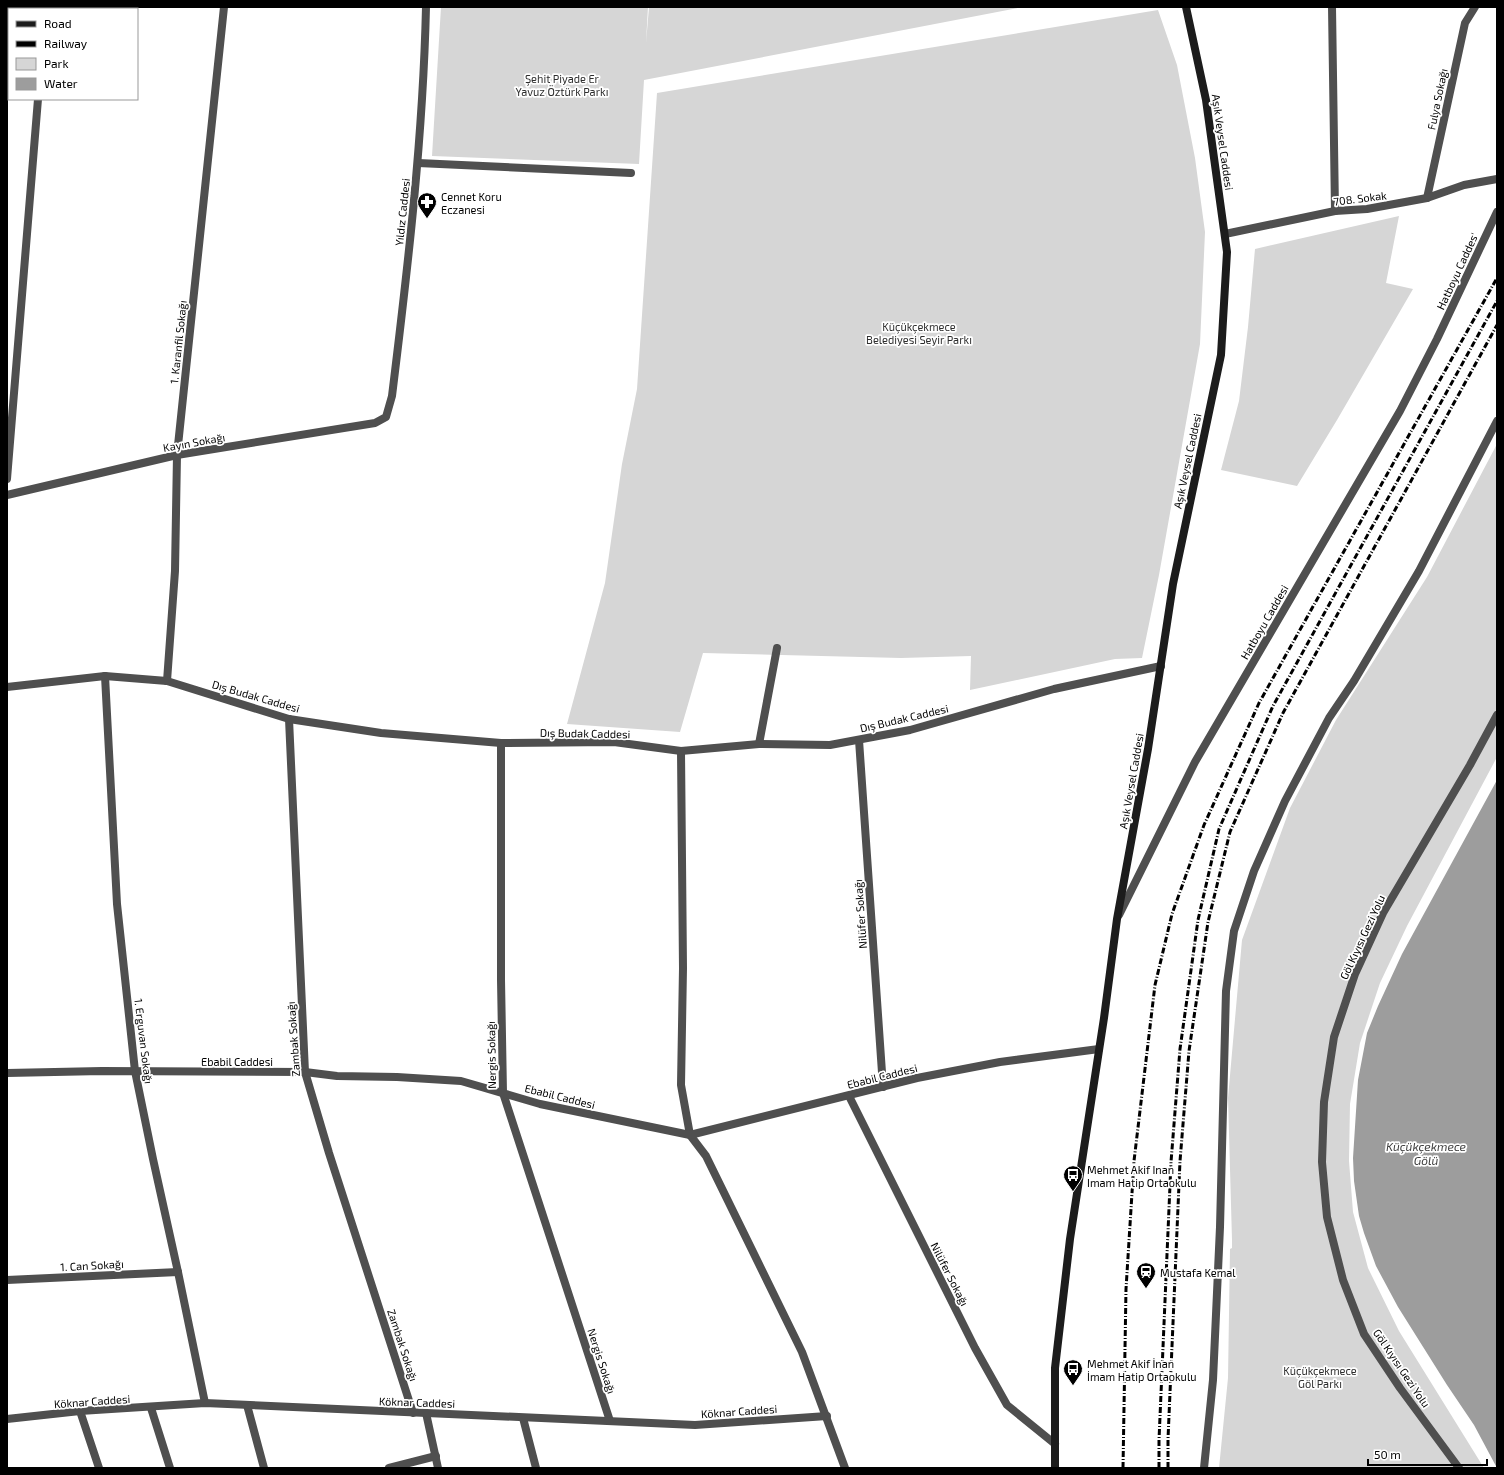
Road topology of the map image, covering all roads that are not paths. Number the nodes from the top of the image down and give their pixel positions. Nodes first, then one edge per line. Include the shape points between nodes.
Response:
1 (224, 7) edge
2 (426, 7) edge
3 (1186, 7) edge
4 (1332, 7) edge
5 (1475, 7) edge
6 (38, 100) edge
7 (418, 163) junction
8 (631, 173) dead end
9 (1497, 179) edge
10 (1427, 198) junction
11 (1335, 211) junction
12 (1497, 212) edge
13 (1225, 234) junction
14 (1437, 339) joint
15 (386, 417) joint
16 (1497, 421) edge
17 (177, 456) junction
18 (7, 479) edge
19 (7, 495) edge
20 (777, 648) dead end
21 (1161, 666) junction
22 (105, 676) junction
23 (167, 681) junction
24 (7, 687) edge
25 (1497, 715) edge
26 (289, 719) junction
27 (859, 740) junction
28 (501, 743) junction
29 (759, 744) junction
30 (681, 751) junction
31 (1117, 919) junction
32 (1099, 1049) junction
33 (135, 1071) junction
34 (305, 1072) junction
35 (7, 1073) edge
36 (883, 1087) junction
37 (503, 1092) junction
38 (849, 1096) junction
39 (690, 1135) junction
40 (178, 1272) junction
41 (7, 1280) edge
42 (205, 1404) junction
43 (247, 1405) junction
44 (151, 1408) junction
45 (80, 1411) junction
46 (414, 1413) junction
47 (426, 1413) junction
48 (826, 1416) junction
49 (523, 1418) junction
50 (7, 1419) edge
51 (610, 1421) junction
52 (1055, 1444) junction
53 (436, 1456) junction
54 (99, 1468) edge
55 (170, 1468) edge
56 (264, 1468) edge
57 (389, 1468) edge
58 (438, 1468) edge
59 (536, 1468) edge
60 (846, 1468) edge
61 (1055, 1468) edge
62 (1204, 1468) edge
63 (1459, 1468) edge

1 - 17 street, 1. Karanfil Sokağı
2 - 7 street, Yıldız Caddesi
3 - 13 main road, Aşık Veysel Caddesi via 1206,100
4 - 11 street
5 - 10 street, Fulya Sokağı via 1465,23
6 - 18 street
7 - 8 street
7 - 15 street, Yıldız Caddesi via 393,388
9 - 10 street, 708. Sokak via 1464,185
10 - 11 street, 708. Sokak via 1367,209
11 - 13 street, 708. Sokak
12 - 14 street, Hatboyu Caddes'
13 - 21 main road, Aşık Veysel Caddesi via 1227,252 1221,355 1174,584
14 - 31 street, Hatboyu Caddesi via 1400,411 1195,762
15 - 17 street, Kayın Sokağı via 375,424
16 - 62 street via 1419,571 1354,681 1328,718 1288,794 1254,870 1234,931 1226,991 1213,1380
17 - 19 street, Kayın Sokağı
17 - 23 street, 1. Karanfil Sokağı via 174,571
20 - 29 street
21 - 27 street, Dış Budak Caddesi via 1054,689 910,730
21 - 31 main road, Aşık Veysel Caddesi
22 - 23 street, Dış Budak Caddesi
22 - 24 street, Dış Budak Caddesi
22 - 33 street, 1. Erguvan Sokağı via 118,904
23 - 26 street, Dış Budak Caddesi
25 - 63 street, Göl Kıyısı Gezi Yolu via 1384,913 1355,974 1334,1037 1324,1102 1322,1162 1327,1217 1342,1280 1364,1334
26 - 28 street, Dış Budak Caddesi via 381,733
26 - 34 street, Zambak Sokağı
27 - 29 street, Dış Budak Caddesi via 830,745
27 - 36 street, Nilüfer Sokağı
28 - 30 street, Dış Budak Caddesi via 614,742
28 - 37 street, Nergis Sokağı
29 - 30 street, Dış Budak Caddesi
30 - 39 street via 681,1085
31 - 32 main road, Aşık Veysel Caddesi
32 - 36 street, Ebabil Caddesi via 1000,1062
32 - 52 main road, Aşık Veysel Caddesi via 1070,1239 1055,1368
33 - 34 street, Ebabil Caddesi
33 - 35 street, Ebabil Caddesi
33 - 40 street, 1. Erguvan Sokağı
34 - 37 street, Ebabil Caddesi via 337,1076 461,1081
34 - 46 street, Zambak Sokağı via 329,1154
36 - 38 street, Ebabil Caddesi
37 - 39 street, Ebabil Caddesi via 540,1104
37 - 51 street, Nergis Sokağı
38 - 39 street, Ebabil Caddesi
38 - 52 street, Nilüfer Sokağı via 975,1348 1007,1405
39 - 48 street via 706,1156 802,1352
40 - 41 street, 1. Can Sokağı
40 - 42 street, 1. Erguvan Sokağı
42 - 43 street, Köknar Caddesi
42 - 44 street, Köknar Caddesi
43 - 46 street, Köknar Caddesi
43 - 56 street
44 - 45 street, Köknar Caddesi
44 - 55 street
45 - 50 street, Köknar Caddesi
45 - 54 street
46 - 47 street, Köknar Caddesi
47 - 49 street, Köknar Caddesi
47 - 53 street
48 - 51 street, Köknar Caddesi via 696,1425
48 - 60 street
49 - 51 street, Köknar Caddesi
49 - 59 street
52 - 61 main road, Aşık Veysel Caddesi
53 - 57 street
53 - 58 street

